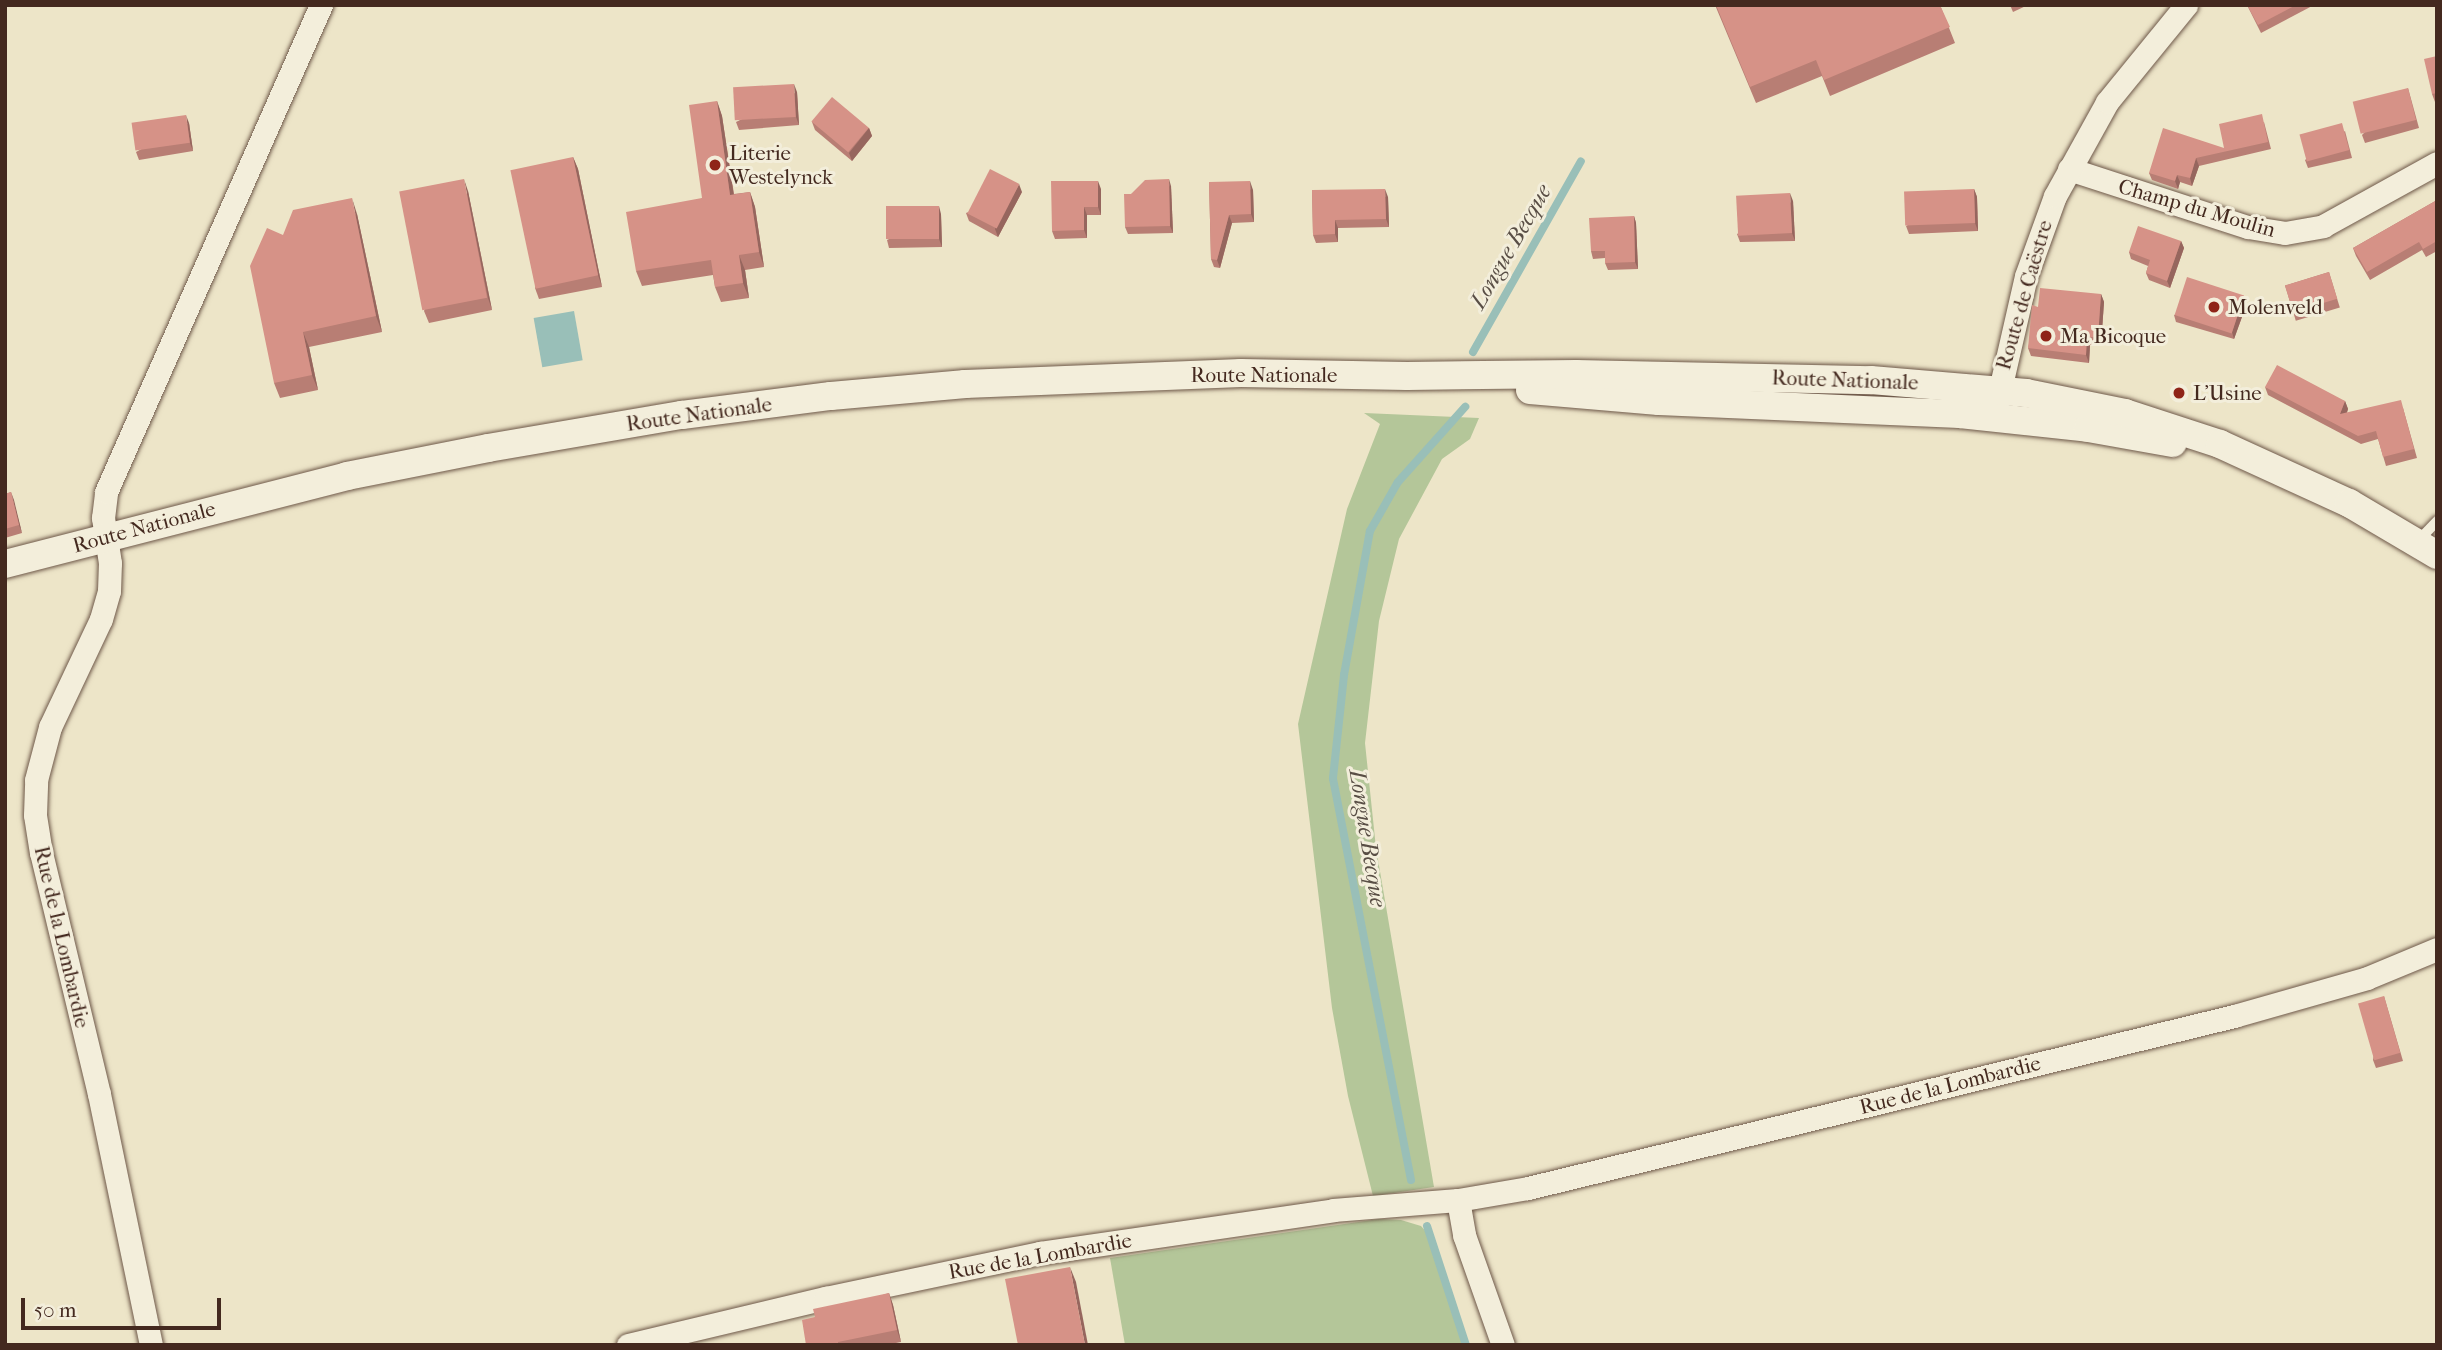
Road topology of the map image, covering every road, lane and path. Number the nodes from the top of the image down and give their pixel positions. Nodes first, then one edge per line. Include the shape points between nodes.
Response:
1 (321, 5) edge
2 (2186, 5) edge
3 (2437, 163) edge
4 (2069, 169) junction
5 (1407, 376) junction
6 (1998, 389) junction
7 (1995, 417) junction
8 (2271, 467) junction
9 (2437, 521) edge
10 (105, 537) junction
11 (2427, 549) edge
12 (5, 564) edge
13 (2437, 950) edge
14 (1458, 1200) junction
15 (151, 1345) edge
16 (628, 1345) edge
17 (1503, 1345) edge

1 - 10 street, Rue de la Lombardie via 106,492
2 - 4 street, Route de Caëstre via 2107,102
3 - 4 street, Champ du Moulin via 2323,226 2285,233 2248,227
4 - 6 street, Route de Caëstre via 2032,255
5 - 6 street, Route Nationale via 1858,380
5 - 7 street, Route Nationale via 1659,401
5 - 10 street, Route Nationale via 1227,373 1082,377 795,400 488,448 318,483
6 - 7 street, Route de Caëstre
6 - 8 street, Route Nationale via 2125,412 2203,437
7 - 8 street, Route Nationale via 2145,438
8 - 11 street, Route Nationale via 2349,503
9 - 11 lane
10 - 12 street, Route Nationale
10 - 15 street, Rue de la Lombardie via 109,591 44,746 36,780 35,815
13 - 14 street, Rue de la Lombardie via 2367,978 2234,1016 1574,1177
14 - 16 street, Rue de la Lombardie via 1333,1209 1040,1253
14 - 17 street via 1464,1235

